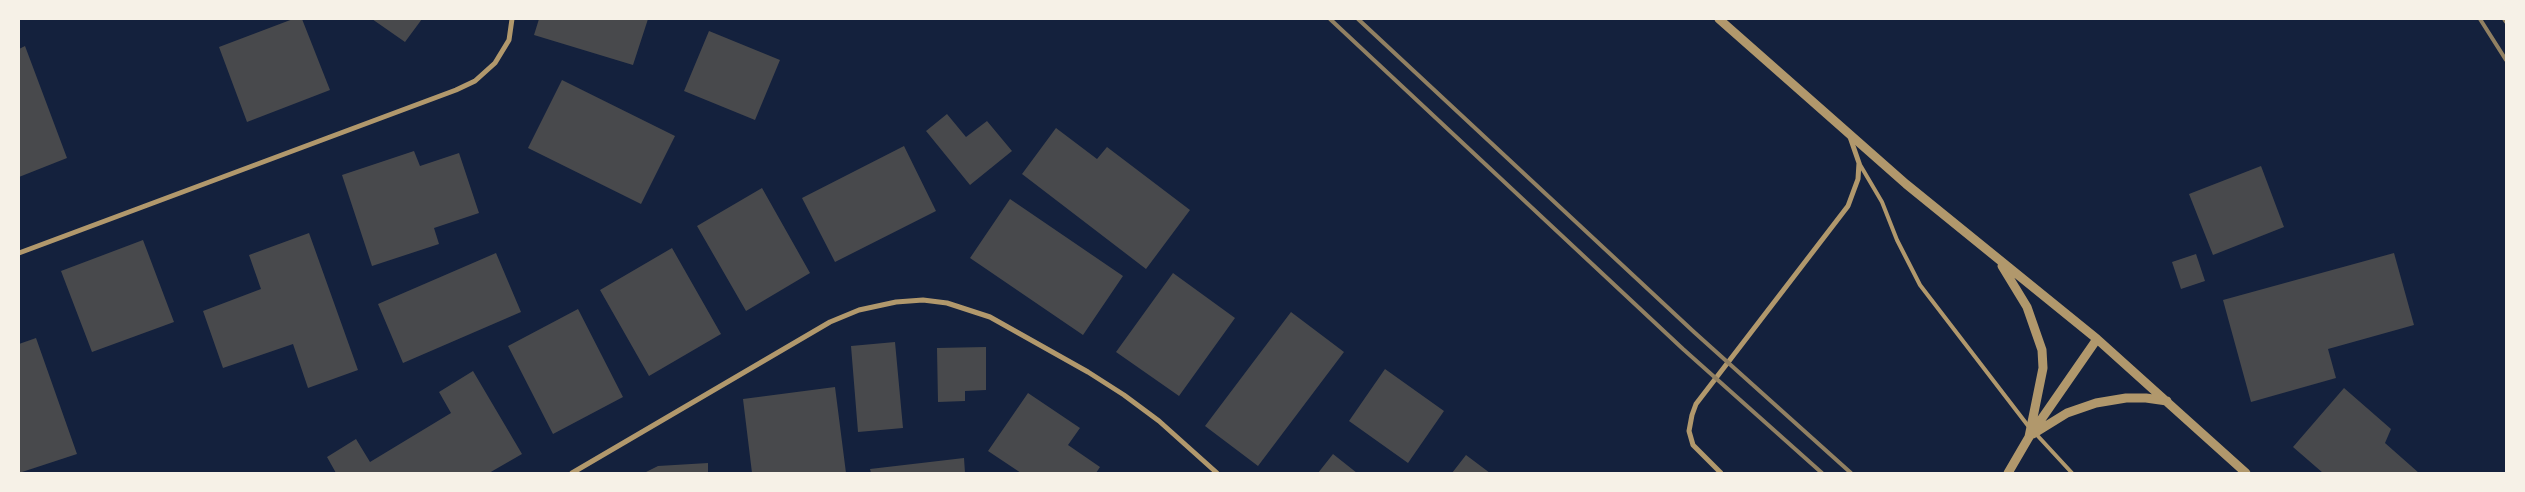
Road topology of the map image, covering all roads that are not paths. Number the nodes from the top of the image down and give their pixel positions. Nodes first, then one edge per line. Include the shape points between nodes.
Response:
1 (512, 19) edge
2 (1719, 19) edge
3 (1848, 133) junction
4 (1859, 164) junction
5 (19, 253) edge
6 (1996, 258) junction
7 (2097, 339) junction
8 (2167, 402) junction
9 (2029, 437) junction
10 (572, 473) edge
11 (1217, 473) edge
12 (1721, 473) edge
13 (2008, 473) edge
14 (2072, 473) edge
15 (2246, 473) edge

1 - 5 street via 509,40 495,63 475,81
2 - 3 street
3 - 4 street
3 - 6 street
4 - 12 street via 1854,195 1848,206 1696,404 1690,420 1691,438 1698,451
4 - 14 lane via 1882,202 1920,285 2027,425
6 - 7 street
6 - 9 street via 2027,307 2039,336 2043,368
7 - 8 street
7 - 9 street
8 - 9 street via 2126,398 2096,403 2067,413
8 - 15 street
9 - 13 street
10 - 11 street via 830,322 877,305 923,300 974,310 1064,358 1159,421

